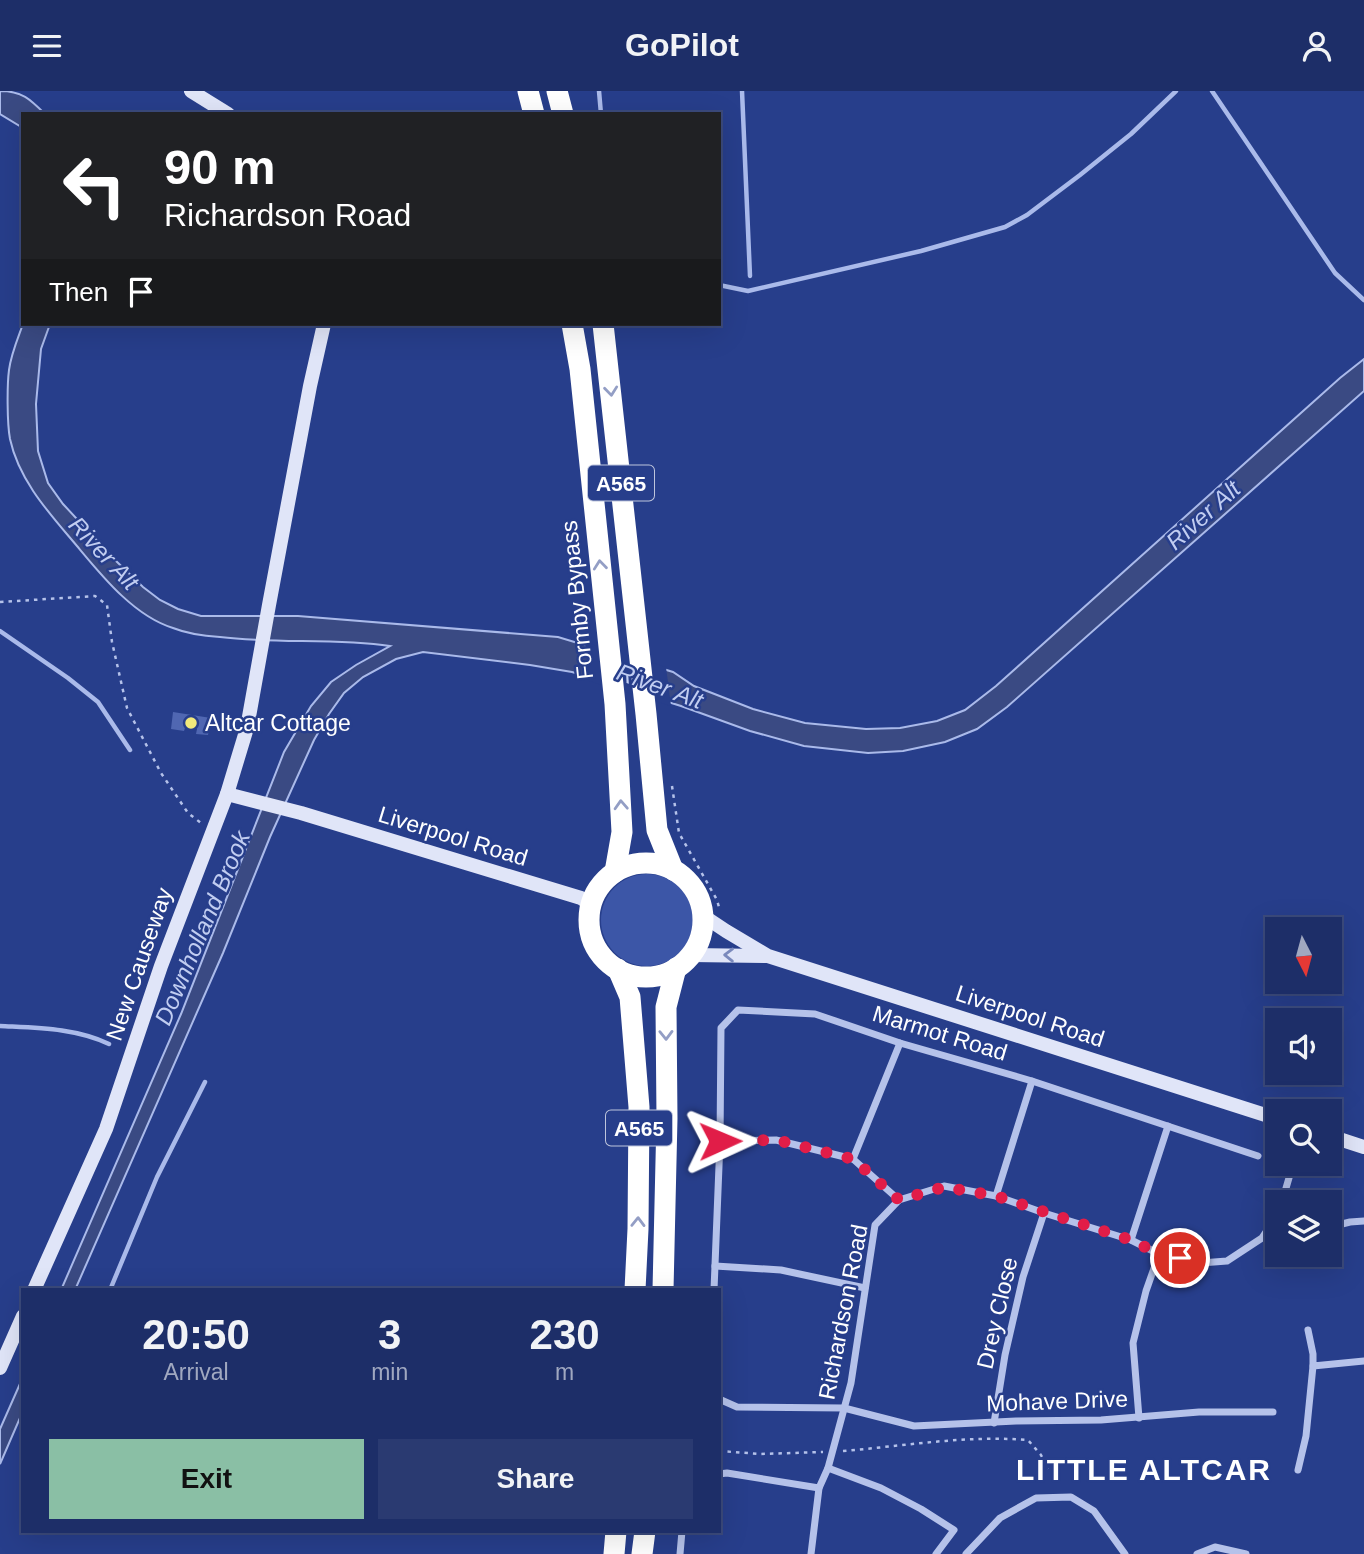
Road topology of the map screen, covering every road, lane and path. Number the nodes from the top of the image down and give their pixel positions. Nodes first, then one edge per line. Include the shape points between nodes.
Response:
1 (191, 91) edge
2 (528, 91) edge
3 (557, 91) edge
4 (225, 112) edge
5 (533, 112) edge
6 (562, 112) edge
7 (324, 326) edge
8 (572, 326) edge
9 (603, 326) edge
10 (0, 602) edge
11 (671, 782) dead end
12 (227, 794) junction
13 (212, 832) junction
14 (673, 870) junction
15 (615, 872) junction
16 (591, 905) junction
17 (702, 915) junction
18 (726, 931) junction
19 (768, 956) junction
20 (683, 961) junction
21 (618, 969) junction
22 (900, 1043) junction
23 (1032, 1081) junction
24 (1265, 1115) edge
25 (1168, 1126) junction
26 (1342, 1140) edge
27 (720, 1141) junction
28 (1364, 1147) edge
29 (1258, 1156) dead end
30 (853, 1159) junction
31 (996, 1196) junction
32 (899, 1200) junction
33 (1044, 1213) junction
34 (1364, 1221) edge
35 (1342, 1224) edge
36 (1265, 1234) edge
37 (1131, 1240) junction
38 (1159, 1254) junction
39 (715, 1266) junction
40 (35, 1288) edge
41 (635, 1288) edge
42 (663, 1288) edge
43 (714, 1288) edge
44 (865, 1289) junction
45 (21, 1321) edge
46 (1308, 1331) dead end
47 (1364, 1361) edge
48 (1312, 1366) junction
49 (0, 1368) edge
50 (721, 1400) edge
51 (844, 1408) junction
52 (1273, 1412) dead end
53 (1139, 1418) junction
54 (994, 1423) junction
55 (721, 1451) edge
56 (832, 1452) junction
57 (828, 1468) junction
58 (1048, 1469) dead end
59 (1298, 1470) dead end
60 (721, 1474) edge
61 (819, 1488) junction
62 (616, 1533) edge
63 (645, 1533) edge
64 (682, 1533) edge
65 (614, 1554) edge
66 (642, 1554) edge
67 (680, 1554) edge
68 (811, 1554) edge
69 (936, 1554) edge
70 (966, 1554) edge
71 (1125, 1554) edge
72 (1197, 1554) edge
73 (1246, 1554) edge

1 - 4 street
2 - 5 highway
3 - 6 highway
7 - 12 street, New Causeway via 247,728
15 -> 8 highway, Formby Bypass / A565 via 622,832 615,704
9 -> 14 highway, A565 via 657,830
10 - 13 path via 95,596 107,605 127,708 188,813
11 - 18 path via 679,833 717,900
12 - 13 street, New Causeway
12 - 16 street, Liverpool Road via 581,898
13 - 40 street, New Causeway via 106,1129
14 - 15 highway via 643,863
14 - 17 highway, A565 via 693,889
15 - 16 highway, A565 via 596,892
16 - 21 highway, A565 via 593,941 599,953
17 - 18 street, Liverpool Road
17 - 20 highway, A565 via 698,943
18 - 19 street, Liverpool Road
19 -> 20 street, Liverpool Road
19 - 24 street, Liverpool Road
20 - 21 highway via 647,977
20 -> 42 highway, A565 via 666,1006
41 -> 21 highway, A565 via 639,1107 630,997
22 - 23 street, Marmot Road
22 - 27 street, Marmot Road via 815,1014 738,1010 721,1028
22 - 30 street
23 - 25 street, Marmot Road
23 - 31 street
25 - 29 street, Marmot Road
25 - 37 street
26 - 28 street
27 - 30 street via 776,1140
27 - 39 street, Marmot Road
30 - 32 street
31 - 32 street via 944,1187
31 - 33 street
32 - 44 street, Richardson Road via 875,1225
33 - 37 street
33 - 54 street, Drey Close via 1023,1276
34 - 35 street
36 - 38 street via 1227,1261 1201,1263
37 - 38 street
38 - 53 street via 1133,1343
39 - 43 street, Marmot Road
39 - 44 street via 781,1270
44 - 51 street, Richardson Road
45 - 49 street
46 - 48 street
47 - 48 street
48 - 59 street
50 - 51 street, Mohave Drive via 737,1407
51 - 54 street, Mohave Drive via 914,1426
51 - 56 street, Richardson Road
52 - 53 street, Mohave Drive
53 - 54 street, Mohave Drive
55 - 56 path
56 - 57 street, Richardson Road
56 - 58 path via 1011,1438 1028,1440
57 - 61 street, Richardson Road
57 - 69 street via 881,1488 954,1531
60 - 61 street
61 - 68 street, Richardson Road
62 - 65 highway
63 - 66 highway
64 - 67 street
70 - 71 street via 1000,1518 1036,1498 1071,1497 1094,1511
72 - 73 street via 1215,1548

